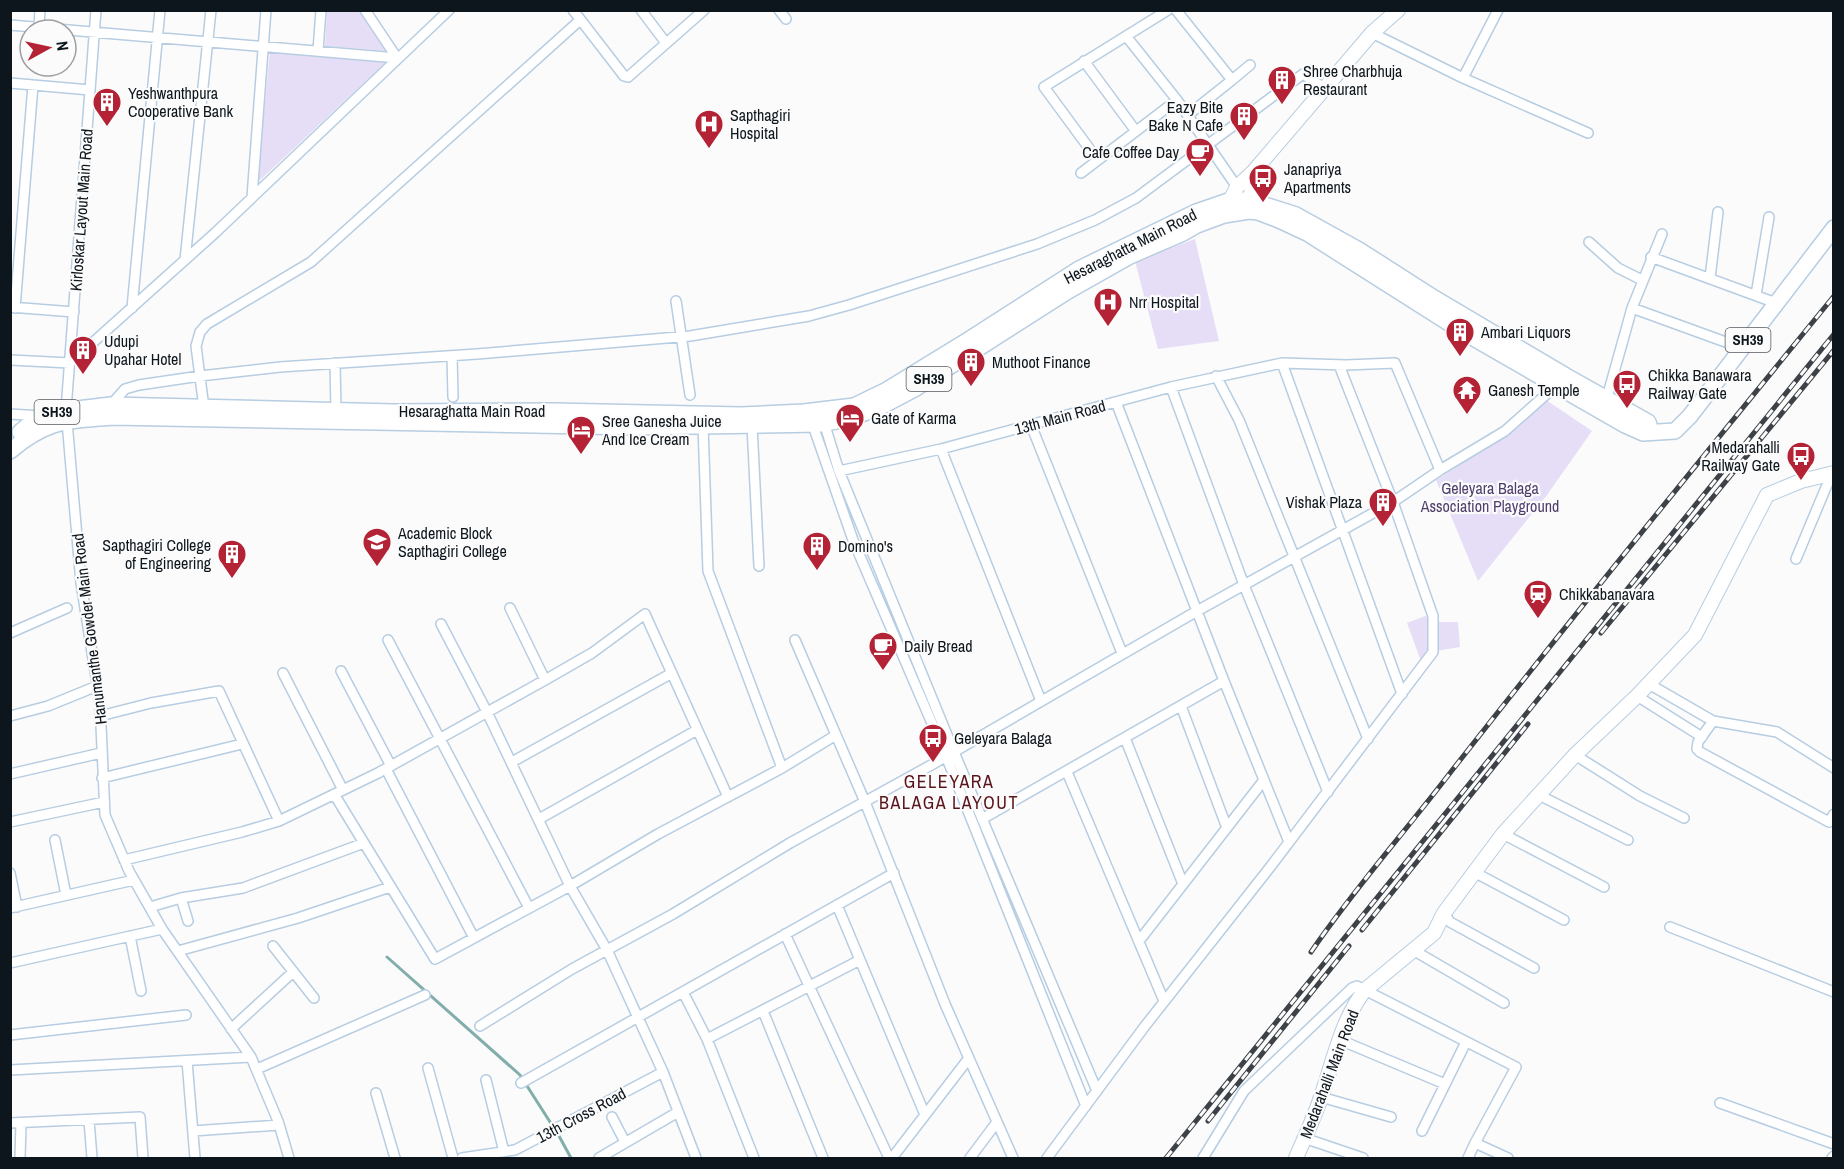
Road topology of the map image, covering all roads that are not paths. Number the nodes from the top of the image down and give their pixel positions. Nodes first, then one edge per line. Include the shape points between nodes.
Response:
1 (96, 10) edge
2 (160, 10) edge
3 (211, 10) edge
4 (266, 10) edge
5 (321, 10) edge
6 (365, 10) edge
7 (573, 10) edge
8 (641, 10) edge
9 (704, 10) edge
10 (778, 10) edge
11 (1168, 10) edge
12 (1176, 10) edge
13 (1398, 10) edge
14 (1498, 10) edge
15 (445, 12) edge
16 (786, 19) dead end
17 (579, 21) junction
18 (78, 31) edge
19 (94, 32) junction
20 (1372, 33) junction
21 (1126, 36) junction
22 (158, 38) junction
23 (208, 42) junction
24 (666, 43) junction
25 (264, 47) junction
26 (318, 51) junction
27 (397, 58) junction
28 (1084, 61) junction
29 (1250, 65) dead end
30 (1463, 78) junction
31 (1232, 80) junction
32 (10, 83) edge
33 (33, 85) junction
34 (1324, 88) junction
35 (90, 90) junction
36 (1177, 100) junction
37 (1188, 115) junction
38 (1135, 130) junction
39 (1588, 133) dead end
40 (1208, 144) junction
41 (1097, 159) junction
42 (1254, 171) junction
43 (1081, 173) dead end
44 (1234, 193) junction
45 (252, 197) junction
46 (1249, 206) junction
47 (1718, 213) dead end
48 (1224, 215) junction
49 (1769, 217) dead end
50 (1833, 228) edge
51 (1662, 234) dead end
52 (1589, 242) dead end
53 (1651, 257) junction
54 (185, 260) junction
55 (1710, 278) junction
56 (1642, 280) junction
57 (1756, 296) junction
58 (676, 301) dead end
59 (1776, 303) junction
60 (13, 308) edge
61 (132, 308) junction
62 (1632, 308) junction
63 (74, 312) junction
64 (682, 337) junction
65 (1742, 348) junction
66 (452, 356) junction
67 (10, 360) edge
68 (70, 363) junction
69 (334, 363) junction
70 (1282, 363) junction
71 (1338, 365) junction
72 (200, 375) junction
73 (1216, 376) junction
74 (1561, 380) junction
75 (1171, 387) junction
76 (690, 395) dead end
77 (453, 398) dead end
78 (1116, 402) junction
79 (1605, 406) junction
80 (204, 408) junction
81 (336, 410) junction
82 (112, 411) junction
83 (10, 414) edge
84 (43, 416) junction
85 (67, 416) junction
86 (817, 417) junction
87 (703, 425) junction
88 (752, 425) junction
89 (1031, 425) junction
90 (10, 440) edge
91 (941, 449) junction
92 (10, 451) edge
93 (1440, 470) junction
94 (839, 471) junction
95 (1833, 473) edge
96 (1393, 502) junction
97 (1342, 531) junction
98 (1294, 558) junction
99 (1796, 559) dead end
100 (759, 566) dead end
101 (1244, 585) junction
102 (67, 608) dead end
103 (510, 608) dead end
104 (1197, 610) junction
105 (441, 624) dead end
106 (10, 633) edge
107 (388, 640) dead end
108 (795, 640) dead end
109 (1122, 653) junction
110 (341, 671) dead end
111 (283, 672) dead end
112 (672, 673) junction
113 (545, 680) junction
114 (1224, 681) junction
115 (1649, 684) junction
116 (97, 686) junction
117 (1402, 694) junction
118 (1637, 696) junction
119 (1041, 701) junction
120 (1180, 706) junction
121 (487, 712) junction
122 (10, 716) edge
123 (100, 716) junction
124 (1713, 721) junction
125 (698, 730) junction
126 (836, 735) junction
127 (1702, 737) junction
128 (1125, 738) junction
129 (439, 739) junction
130 (1368, 739) junction
131 (242, 744) junction
132 (101, 753) junction
133 (950, 754) junction
134 (1575, 755) junction
135 (512, 762) junction
136 (389, 767) junction
137 (782, 768) junction
138 (1833, 768) edge
139 (1067, 772) junction
140 (10, 774) edge
141 (102, 778) junction
142 (1264, 780) junction
143 (338, 792) junction
144 (1328, 792) junction
145 (1539, 795) junction
146 (728, 797) junction
147 (104, 802) junction
148 (865, 802) junction
149 (1833, 814) edge
150 (1684, 818) dead end
151 (539, 819) junction
152 (982, 819) junction
153 (279, 821) junction
154 (10, 822) edge
155 (1227, 828) junction
156 (1503, 834) junction
157 (55, 840) dead end
158 (1628, 840) dead end
159 (1289, 842) junction
160 (364, 843) junction
161 (124, 860) junction
162 (1473, 872) junction
163 (10, 873) edge
164 (894, 873) junction
165 (134, 880) junction
166 (1183, 884) junction
167 (570, 886) junction
168 (390, 887) junction
169 (1604, 887) dead end
170 (66, 896) junction
171 (181, 898) junction
172 (837, 905) junction
173 (150, 907) junction
174 (14, 908) edge
175 (529, 908) junction
176 (1444, 914) junction
177 (1564, 920) dead end
178 (188, 921) dead end
179 (1670, 927) dead end
180 (162, 929) junction
181 (785, 934) junction
182 (130, 936) junction
183 (474, 938) junction
184 (1139, 941) junction
185 (273, 946) dead end
186 (608, 950) junction
187 (1413, 950) junction
188 (178, 951) junction
189 (860, 960) junction
190 (10, 963) edge
191 (1534, 968) dead end
192 (293, 972) junction
193 (809, 987) junction
194 (1365, 990) junction
195 (141, 991) dead end
196 (683, 992) junction
197 (1833, 992) edge
198 (425, 995) dead end
199 (314, 998) dead end
200 (1164, 1001) junction
201 (1504, 1003) dead end
202 (763, 1011) junction
203 (186, 1016) dead end
204 (638, 1017) junction
205 (480, 1026) dead end
206 (231, 1029) junction
207 (10, 1035) edge
208 (707, 1039) junction
209 (1340, 1040) junction
210 (1466, 1042) junction
211 (251, 1057) junction
212 (969, 1058) junction
213 (187, 1061) junction
214 (428, 1068) dead end
215 (256, 1069) junction
216 (10, 1070) edge
217 (663, 1072) junction
218 (486, 1080) dead end
219 (521, 1083) dead end
220 (1445, 1084) junction
221 (1097, 1091) junction
222 (376, 1093) dead end
223 (1321, 1097) junction
224 (1719, 1103) dead end
225 (1086, 1106) junction
226 (678, 1112) junction
227 (925, 1115) junction
228 (612, 1117) dead end
229 (1391, 1117) dead end
230 (89, 1119) junction
231 (998, 1122) junction
232 (10, 1123) edge
233 (21, 1123) junction
234 (279, 1125) junction
235 (193, 1131) junction
236 (1422, 1131) dead end
237 (1304, 1138) junction
238 (625, 1142) junction
239 (1475, 1143) junction
240 (1833, 1144) edge
241 (504, 1152) junction
242 (515, 1154) edge
243 (20, 1158) edge
244 (92, 1158) edge
245 (143, 1158) edge
246 (195, 1158) edge
247 (289, 1158) edge
248 (395, 1158) edge
249 (453, 1158) edge
250 (462, 1158) edge
251 (598, 1158) edge
252 (696, 1158) edge
253 (754, 1158) edge
254 (823, 1158) edge
255 (891, 1158) edge
256 (970, 1158) edge
257 (1013, 1158) edge
258 (1047, 1158) edge
259 (1203, 1158) edge
260 (1296, 1158) edge
261 (1364, 1158) edge
262 (1468, 1158) edge
263 (1508, 1158) edge

1 - 19 street, Kirloskar Layout Main Road
2 - 22 street
3 - 23 street
4 - 25 street
5 - 26 street
6 - 27 street
7 - 17 street
8 - 24 street
9 - 24 street
10 - 16 street
11 - 21 street
12 - 31 street
13 - 20 street
14 - 30 street
15 - 27 street
17 - 24 street via 626,77
17 - 72 street via 311,262 207,324 196,346
18 - 19 street
19 - 22 street
19 - 35 street, Kirloskar Layout Main Road
20 - 30 street
20 - 34 street
21 - 28 street
21 - 36 street
22 - 23 street
22 - 61 street
23 - 25 street
23 - 54 street
25 - 26 street
25 - 45 street
26 - 27 street
27 - 45 street
28 - 38 street
28 - 41 street via 1044,87
29 - 31 street
30 - 39 street
31 - 37 street
32 - 33 street
33 - 35 street
33 - 60 street
34 - 40 street via 1303,74
34 - 42 street
35 - 63 street, Kirloskar Layout Main Road
36 - 37 street
36 - 38 street
37 - 40 street
38 - 41 street
40 - 44 street
40 - 64 street via 1136,198 1036,244 809,316
41 - 43 street
42 - 44 street
42 - 46 street
44 - 46 main road, Hesaraghatta Main Road
44 - 48 street
44 - 86 main road, Hesaraghatta Main Road via 1079,268 887,390 854,406
45 - 54 street
46 - 48 main road, Hesaraghatta Main Road / SH39
46 - 74 main road, Hesaraghatta Main Road / SH39 via 1307,233 1463,332
47 - 55 street
48 - 86 main road, Hesaraghatta Main Road / SH39 via 1130,256 880,407 848,419
49 - 57 street
50 - 59 main road, Hesaraghatta Main Road / SH39
51 - 53 street
52 - 56 street via 1618,268
53 - 55 street
53 - 56 street
54 - 61 street
55 - 57 street
56 - 62 street
57 - 59 street
58 - 64 street
59 - 65 main road, Hesaraghatta Main Road / SH39
60 - 63 street
61 - 68 street
62 - 65 street
62 - 79 street
63 - 68 street, Kirloskar Layout Main Road
64 - 66 street
64 - 76 street
65 - 79 main road, Hesaraghatta Main Road / SH39 via 1675,430 1643,433
66 - 69 street
66 - 77 street
67 - 68 street
68 - 85 street, Kirloskar Layout Main Road
69 - 72 street
69 - 81 street
70 - 71 street, 13th Main Road
70 - 73 street, 13th Main Road
70 - 97 street
71 - 93 street, 13th Main Road via 1395,363
71 - 96 street
72 - 80 street
72 - 82 street via 124,389
73 - 75 street, 13th Main Road
73 - 98 street via 1239,420
74 - 79 main road, Hesaraghatta Main Road / SH39
74 - 93 street via 1505,431
75 - 78 street, 13th Main Road
75 - 101 street
78 - 89 street, 13th Main Road
78 - 104 street
80 - 81 main road, Hesaraghatta Main Road
80 - 82 main road, Hesaraghatta Main Road
81 - 86 main road, Hesaraghatta Main Road
82 - 85 main road
82 - 87 main road, Hesaraghatta Main Road / SH39 via 634,427
83 - 84 street
84 - 85 main road, SH39
84 - 90 main road, SH39
85 - 92 main road
85 - 116 street, Hanumanthe Gowder Main Road via 81,583
86 - 88 main road, Hesaraghatta Main Road / SH39
86 - 94 street
86 - 133 street via 853,540
87 - 88 main road, Hesaraghatta Main Road / SH39
87 - 137 street via 708,571
88 - 100 street
89 - 91 street, 13th Main Road
89 - 109 street
91 - 94 street, 13th Main Road
91 - 119 street
93 - 96 street
94 - 133 street
95 - 99 street
95 - 115 street via 1767,495 1695,635
96 - 97 street
96 - 117 street via 1433,616 1433,652
97 - 98 street
97 - 117 street
98 - 101 street
98 - 130 street
101 - 104 street
101 - 144 street
102 - 106 street
103 - 113 street
104 - 109 street
104 - 114 street
105 - 121 street
107 - 129 street
108 - 126 street
109 - 119 street
110 - 136 street
111 - 143 street
112 - 113 street via 645,614 592,653
112 - 125 street
112 - 135 street
113 - 121 street
114 - 120 street
114 - 142 street
115 - 118 street
115 - 124 street
116 - 122 street
116 - 123 street, Hanumanthe Gowder Main Road
117 - 130 street
118 - 127 street
118 - 134 street
119 - 133 street
120 - 128 street
120 - 155 street
121 - 129 street
121 - 135 street
123 - 131 street via 219,691
123 - 132 street, Hanumanthe Gowder Main Road
124 - 127 street
124 - 138 street via 1777,732
125 - 146 street
125 - 151 street
126 - 137 street
126 - 148 street
127 - 149 street via 1696,749 1700,752 1829,822
128 - 139 street
128 - 166 street
129 - 136 street
129 - 175 street
130 - 144 street
131 - 141 street
131 - 153 street
132 - 140 street
132 - 141 street, Hanumanthe Gowder Main Road
133 - 148 street
133 - 152 street
133 - 225 street
134 - 145 street
134 - 150 street
135 - 151 street
136 - 143 street
136 - 183 street
137 - 146 street
139 - 152 street
139 - 184 street
141 - 147 street, Hanumanthe Gowder Main Road
142 - 155 street
142 - 159 street
143 - 153 street
143 - 160 street
144 - 159 street
145 - 156 street
145 - 158 street
146 - 167 street
147 - 154 street
147 - 161 street, Hanumanthe Gowder Main Road via 105,815
148 - 164 street
148 - 186 street
151 - 167 street
152 - 221 street
153 - 161 street
155 - 166 street
156 - 162 street
156 - 169 street
157 - 170 street
159 - 200 street
160 - 168 street
160 - 171 street via 243,888
161 - 165 street, Hanumanthe Gowder Main Road
162 - 176 street
162 - 177 street
163 - 174 street
164 - 172 street
164 - 212 street
165 - 170 street
165 - 173 street, Hanumanthe Gowder Main Road
166 - 184 street
167 - 175 street
167 - 186 street
168 - 183 street via 435,959
168 - 188 street via 298,918
170 - 174 street
171 - 173 street
171 - 178 street
172 - 181 street
172 - 189 street
173 - 180 street, Hanumanthe Gowder Main Road
175 - 183 street
176 - 187 street via 1434,933
176 - 191 street via 1450,922
179 - 197 street
180 - 182 street
180 - 188 street, Hanumanthe Gowder Main Road
181 - 193 street
181 - 196 street
182 - 190 street
182 - 195 street
184 - 200 street
185 - 192 street
186 - 204 street
186 - 205 street
187 - 194 street
187 - 201 street
188 - 206 street, Hanumanthe Gowder Main Road
189 - 193 street
189 - 227 street
192 - 199 street
192 - 206 street
193 - 202 street
193 - 255 street
194 - 209 street, Medarahalli Main Road
194 - 210 street
194 - 259 street via 1352,988 1244,1091
196 - 204 street
196 - 208 street
198 - 215 street
200 - 221 street
202 - 208 street
202 - 254 street
203 - 207 street
204 - 217 street
204 - 219 street
206 - 211 street, Hanumanthe Gowder Main Road
208 - 253 street
209 - 220 street
209 - 223 street, Medarahalli Main Road
210 - 220 street
210 - 239 street via 1516,1067
211 - 213 street
211 - 215 street, Hanumanthe Gowder Main Road
212 - 227 street
212 - 231 street
213 - 216 street
213 - 235 street
214 - 249 street
215 - 234 street, Hanumanthe Gowder Main Road
217 - 226 street
217 - 242 street, 13th Cross Road
218 - 241 street
220 - 236 street
221 - 225 street
222 - 248 street
223 - 229 street
223 - 237 street, Medarahalli Main Road
224 - 240 street
225 - 258 street
226 - 238 street
226 - 252 street
227 - 255 street
228 - 238 street
230 - 233 street
230 - 244 street
230 - 245 street via 140,1117
231 - 256 street
231 - 257 street
232 - 233 street
233 - 243 street
234 - 235 street
234 - 247 street, Hanumanthe Gowder Main Road
235 - 246 street
237 - 260 street, Medarahalli Main Road
237 - 261 street
238 - 251 street
239 - 262 street
239 - 263 street
241 - 242 street, 13th Cross Road
241 - 250 street, 13th Cross Road

